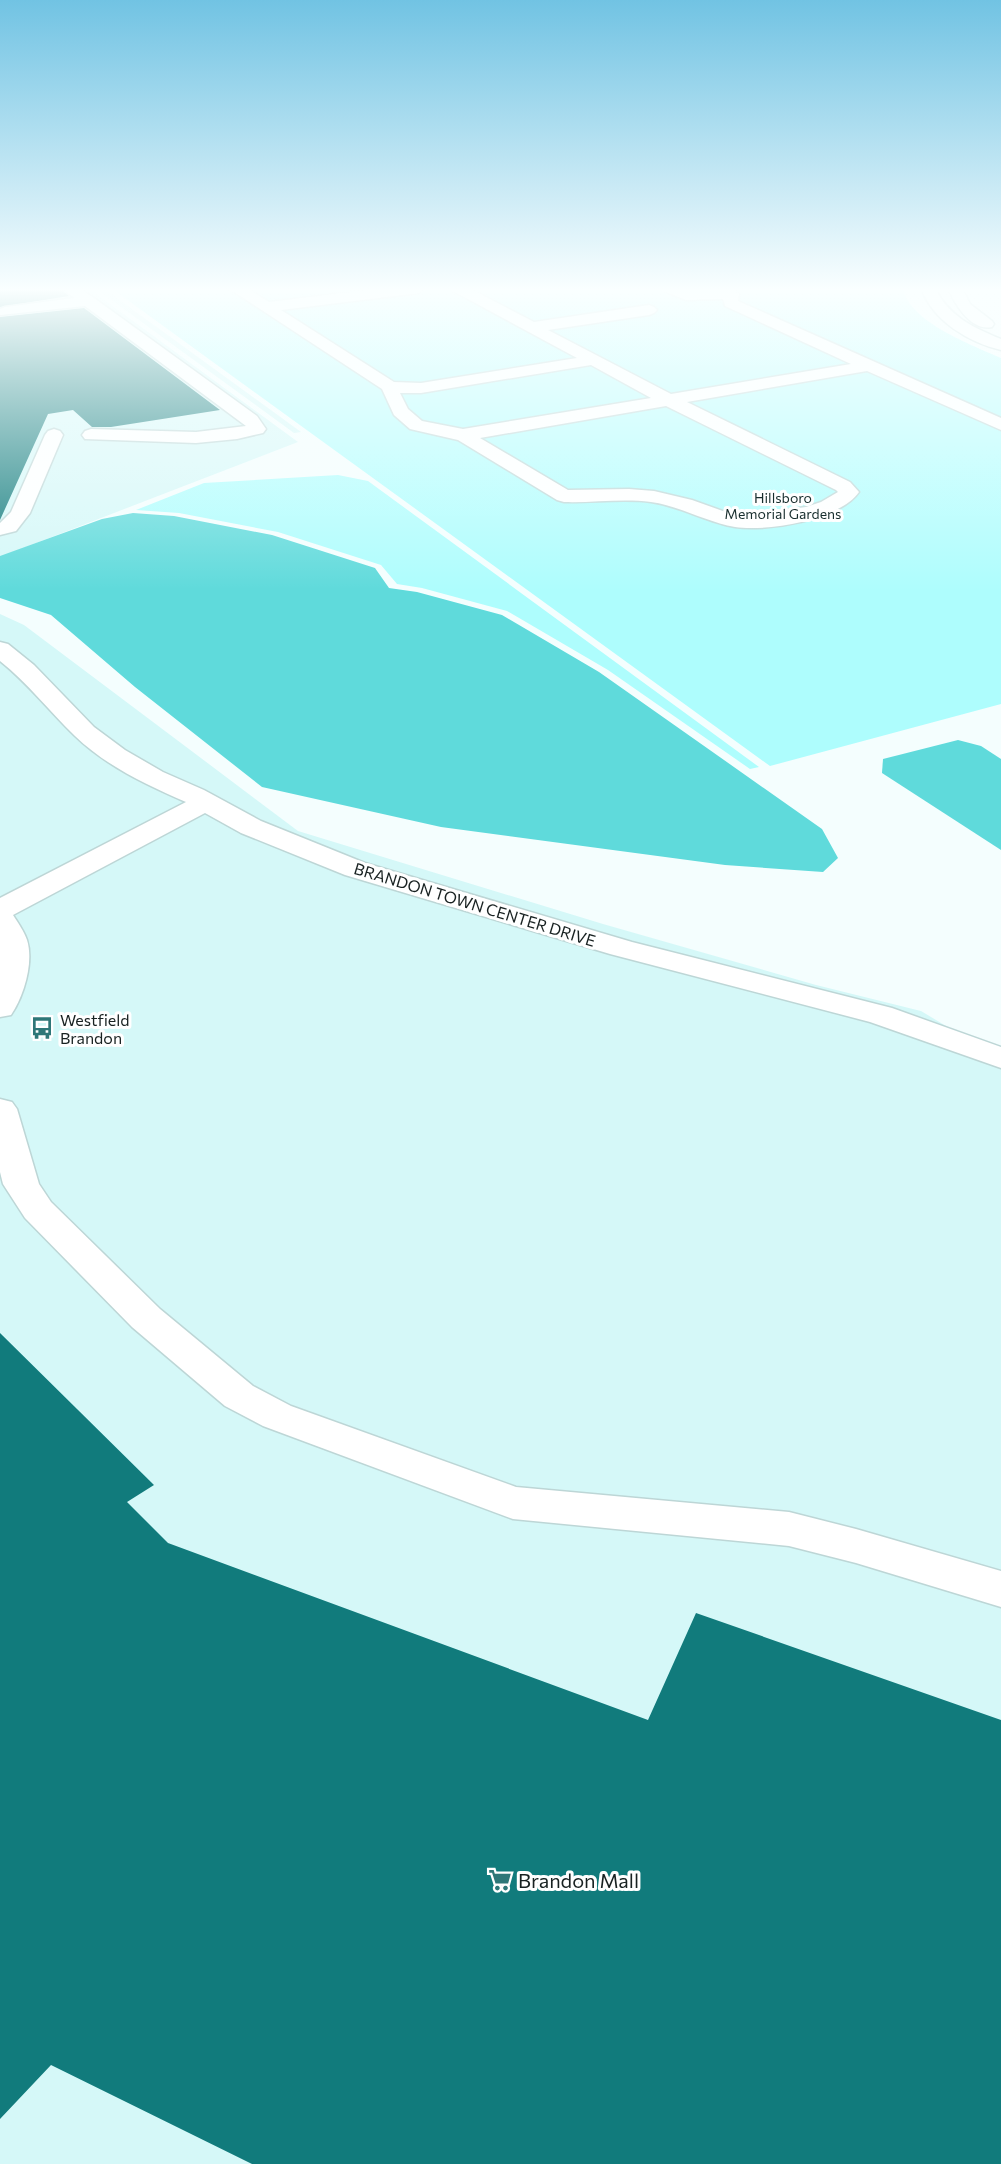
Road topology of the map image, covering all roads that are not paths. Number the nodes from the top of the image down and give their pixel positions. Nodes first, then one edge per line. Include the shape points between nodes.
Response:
1 (209, 389) edge
2 (390, 389) edge
3 (648, 389) edge
4 (738, 389) edge
5 (919, 389) edge
6 (671, 401) junction
7 (1001, 425) edge
8 (54, 435) dead end
9 (91, 435) dead end
10 (463, 435) junction
11 (0, 529) edge
12 (0, 649) edge
13 (205, 802) junction
14 (0, 910) edge
15 (0, 918) edge
16 (0, 1008) edge
17 (1001, 1058) edge
18 (0, 1109) edge
19 (1001, 1589) edge

1 - 9 street via 251,420 257,429 237,435
2 - 10 street via 393,404 403,417 423,430
3 - 6 street
4 - 6 street
5 - 7 street
6 - 10 street
6 - 10 street via 849,492 843,500 828,507 781,518 736,521 636,494 564,496
8 - 11 street via 20,513 9,527
12 - 13 street, BRANDON TOWN CENTER DRIVE via 31,675 85,732 116,756
13 - 14 street
13 - 17 street, BRANDON TOWN CENTER DRIVE via 251,827 355,869 621,948 881,1015
15 - 16 street via 14,947 16,962
18 - 19 street via 21,1184 38,1210 146,1318 239,1396 277,1416 513,1503 789,1529

